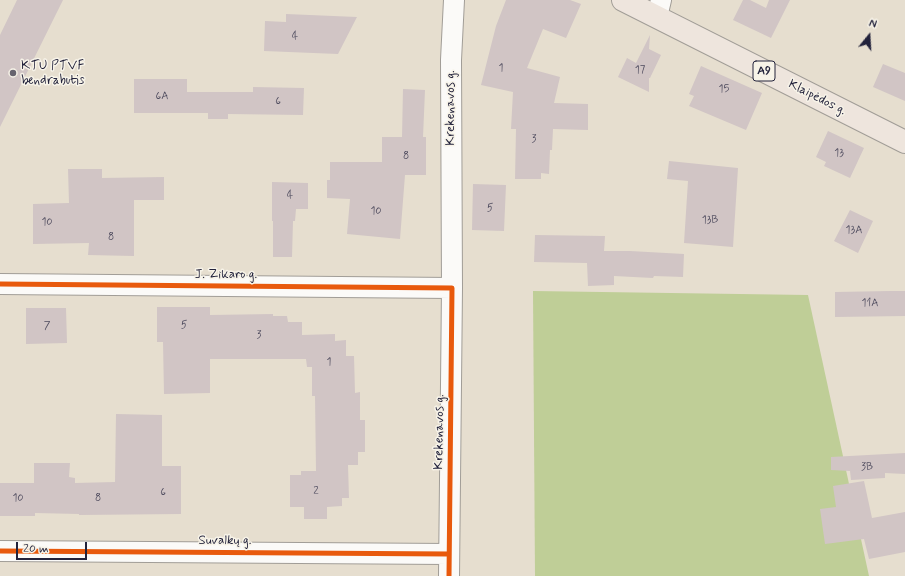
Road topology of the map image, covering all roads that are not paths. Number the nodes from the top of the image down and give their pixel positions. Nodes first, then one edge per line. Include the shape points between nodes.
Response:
1 (454, 0) edge
2 (623, 0) edge
3 (659, 9) edge
4 (905, 142) edge
5 (0, 284) edge
6 (452, 288) junction
7 (0, 551) edge
8 (449, 554) junction
9 (449, 576) edge

1 - 6 street, Krekenavos g. via 451,60
2 - 3 highway, Klaipėdos g. / A9
3 - 4 highway, Klaipėdos g. / A9
5 - 6 street, J. Zikaro g.
6 - 8 street, Krekenavos g.
7 - 8 street, Suvalkų g.
8 - 9 street, Krekenavos g.

